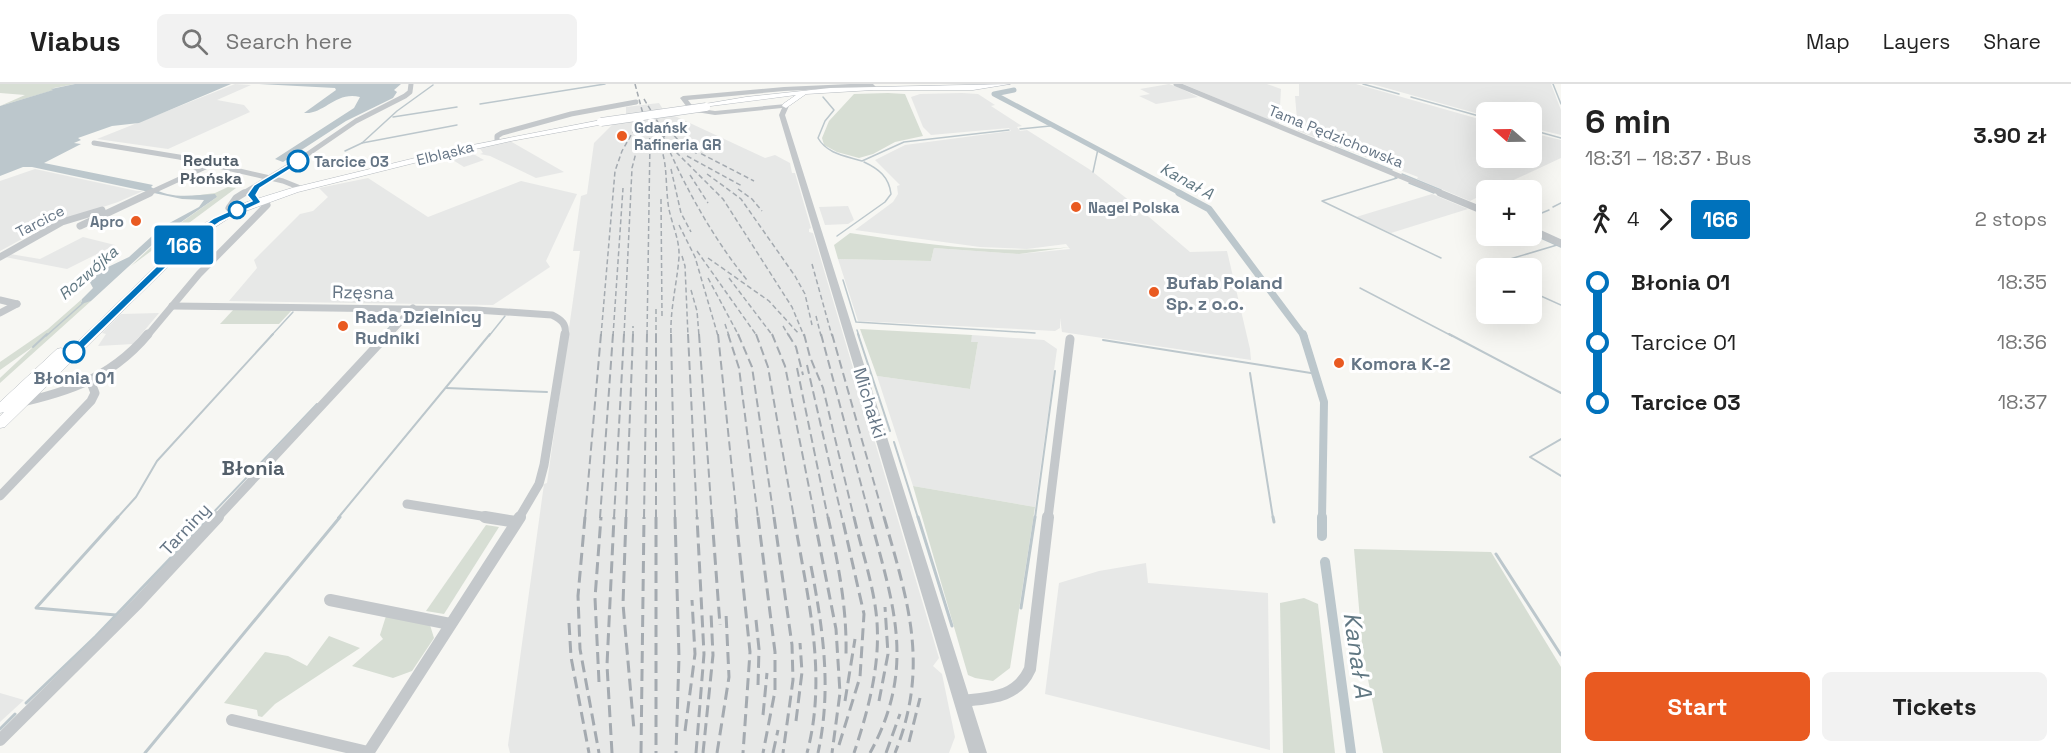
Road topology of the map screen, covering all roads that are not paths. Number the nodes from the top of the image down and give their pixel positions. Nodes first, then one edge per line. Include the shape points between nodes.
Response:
1 (411, 84) edge
2 (1006, 84) edge
3 (1176, 84) edge
4 (872, 87) edge
5 (942, 89) junction
6 (792, 94) junction
7 (636, 102) dead end
8 (786, 106) junction
9 (497, 138) junction
10 (94, 143) dead end
11 (212, 164) junction
12 (280, 172) junction
13 (269, 179) junction
14 (283, 181) junction
15 (257, 186) junction
16 (298, 186) junction
17 (260, 202) junction
18 (128, 204) junction
19 (229, 208) junction
20 (1476, 208) edge
21 (80, 226) dead end
22 (1542, 234) edge
23 (1561, 243) edge
24 (0, 256) edge
25 (0, 300) edge
26 (172, 306) junction
27 (413, 308) junction
28 (0, 313) edge
29 (1070, 339) dead end
30 (90, 380) junction
31 (45, 387) junction
32 (71, 388) junction
33 (22, 402) junction
34 (1, 408) edge
35 (0, 424) edge
36 (0, 496) edge
37 (407, 504) dead end
38 (516, 522) junction
39 (330, 600) dead end
40 (450, 624) junction
41 (962, 701) junction
42 (232, 720) dead end
43 (0, 740) edge
44 (368, 753) edge
45 (978, 753) edge

1 - 12 street via 405,96 356,121
2 - 5 main road, Elbląska
3 - 20 street, Tama Pędzichowska
4 - 5 main road, Elbląska
4 - 6 main road, Elbląska
5 - 6 main road, Elbląska
6 - 8 main road
6 - 8 street, Elbląska via 683,98 692,110 706,113
6 - 9 main road, Elbląska, bridge
7 - 9 street, Elbląska via 544,121 502,133
8 - 41 street, Michałki via 782,111 785,126
9 - 16 main road, Elbląska
9 - 17 main road, Elbląska
10 - 11 street
11 - 13 street
11 - 18 street, Tarcice
12 - 13 street
12 - 14 street
13 - 14 street
13 - 15 street
14 - 16 street
15 - 17 street via 252,192
15 - 19 street via 236,198
16 - 17 main road, Elbląska
17 - 19 main road, Elbląska
17 - 26 street
17 - 31 main road, Elbląska via 217,220 190,239
18 - 21 street, Tarcice
18 - 24 street, Tarcice via 62,222
19 - 34 main road, Elbląska via 189,231
22 - 23 street
25 - 28 street via 17,304
26 - 27 street, Rzęsna
26 - 30 street via 131,355
27 - 38 street, Rzęsna via 552,315 561,319 566,328 544,465
27 - 43 street, Tarniny via 145,595
29 - 41 street via 1030,669 1014,690 997,698
30 - 32 street
30 - 36 street via 95,393 91,401
31 - 32 street
31 - 33 main road, Elbląska
32 - 33 street via 38,401
33 - 34 street
33 - 35 main road, Elbląska
37 - 38 street
38 - 40 street
39 - 40 street
40 - 44 street
41 - 45 street, Michałki
42 - 44 street

